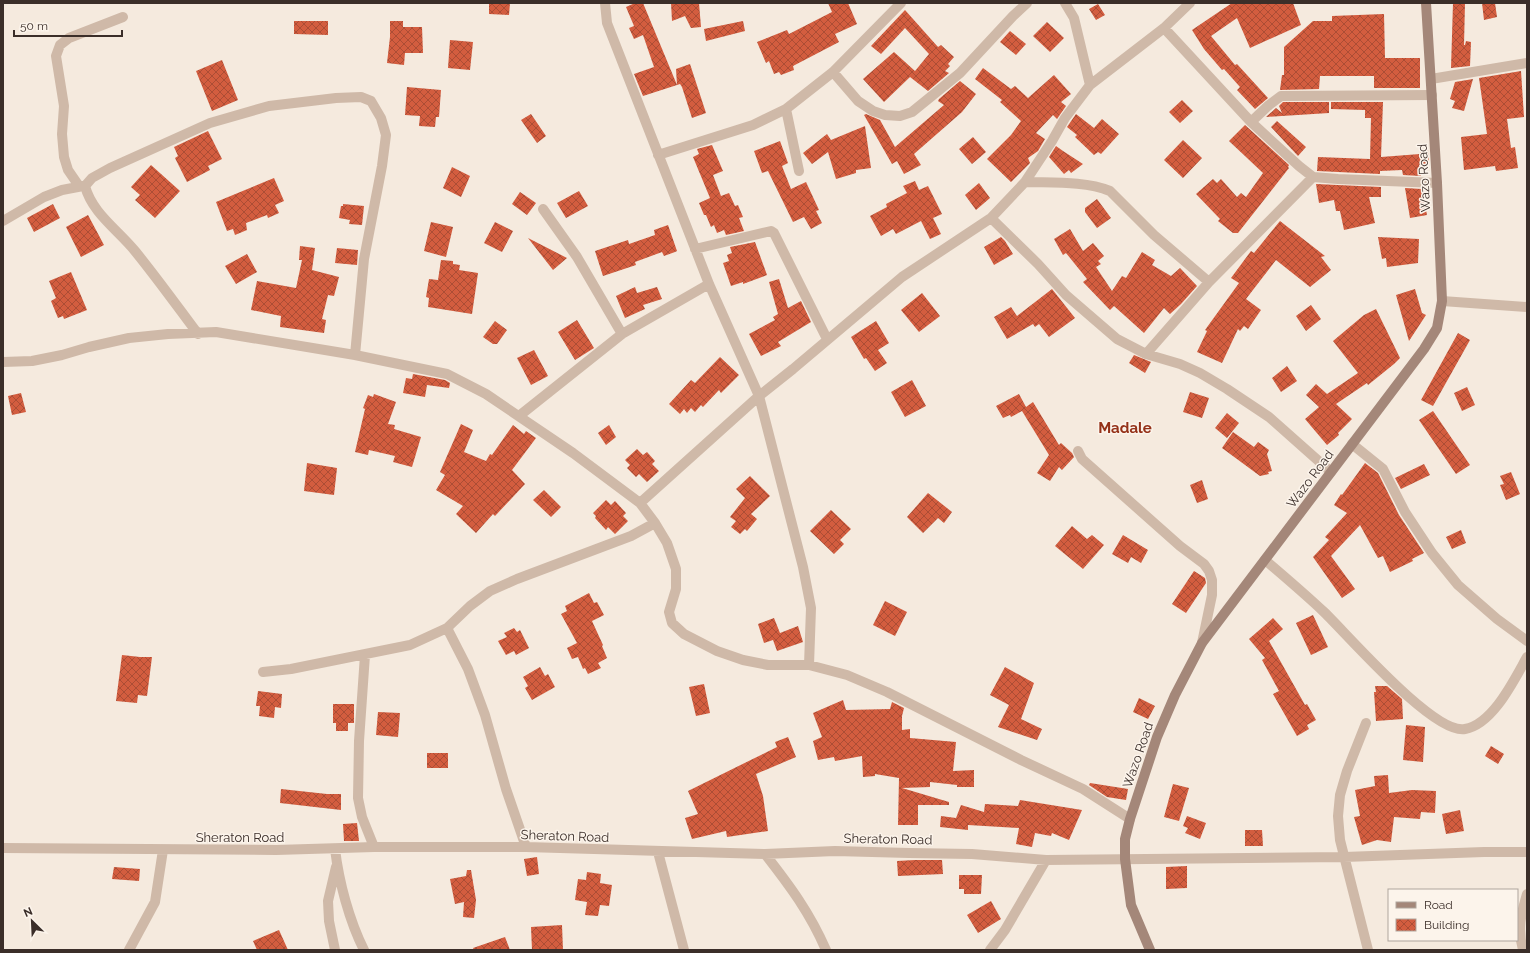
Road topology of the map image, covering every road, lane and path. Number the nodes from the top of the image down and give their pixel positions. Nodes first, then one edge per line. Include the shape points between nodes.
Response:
1 (605, 3) edge
2 (901, 3) edge
3 (1027, 3) edge
4 (1065, 3) edge
5 (1190, 3) edge
6 (1426, 3) edge
7 (123, 17) dead end
8 (1164, 28) junction
9 (1527, 63) edge
10 (833, 72) junction
11 (1432, 79) junction
12 (1090, 85) junction
13 (1432, 95) junction
14 (786, 109) junction
15 (1251, 122) junction
16 (658, 155) junction
17 (799, 171) dead end
18 (1313, 177) junction
19 (1025, 182) junction
20 (1437, 183) junction
21 (82, 186) junction
22 (543, 208) dead end
23 (991, 218) junction
24 (3, 221) edge
25 (695, 249) junction
26 (1209, 282) junction
27 (709, 284) junction
28 (1442, 301) junction
29 (1527, 307) edge
30 (198, 334) junction
31 (622, 334) junction
32 (827, 339) junction
33 (355, 354) junction
34 (1146, 354) junction
35 (3, 362) edge
36 (759, 396) junction
37 (519, 416) junction
38 (1352, 444) junction
39 (1078, 451) dead end
40 (1331, 472) junction
41 (640, 503) junction
42 (655, 523) junction
43 (1265, 560) junction
44 (447, 628) junction
45 (1527, 641) edge
46 (1202, 643) junction
47 (365, 654) junction
48 (1527, 657) edge
49 (809, 664) junction
50 (262, 672) dead end
51 (1366, 723) dead end
52 (1130, 819) junction
53 (374, 847) junction
54 (526, 847) junction
55 (3, 848) edge
56 (334, 849) junction
57 (163, 850) junction
58 (658, 852) junction
59 (1527, 852) edge
60 (765, 854) junction
61 (1344, 857) junction
62 (1125, 859) junction
63 (1046, 860) junction
64 (337, 865) junction
65 (1527, 894) edge
66 (129, 950) edge
67 (335, 950) edge
68 (364, 950) edge
69 (684, 950) edge
70 (826, 950) edge
71 (990, 950) edge
72 (1150, 950) edge
73 (1368, 950) edge
74 (1523, 950) edge

1 - 16 street via 607,23
2 - 10 street
3 - 10 street via 960,73 912,112 900,116 873,111 858,101
4 - 12 street via 1074,18
5 - 8 street
6 - 11 main road, Wazo Road
7 - 21 street via 69,38 60,45 56,56 64,106 64,157 68,170
8 - 12 street
8 - 15 street
9 - 11 street
10 - 14 street
11 - 13 main road, Wazo Road
12 - 19 street via 1065,118
13 - 15 street via 1281,96
13 - 20 main road, Wazo Road
14 - 16 street via 753,125
14 - 17 street
15 - 18 street
16 - 25 street
18 - 20 street
18 - 26 street
19 - 23 street
19 - 26 street via 1066,184 1110,191
20 - 28 main road, Wazo Road
21 - 24 street via 44,196
21 - 30 street via 94,206 134,249
21 - 33 street via 110,168 210,123 276,106 361,97 371,101 381,118 386,135 364,259
22 - 31 street via 577,257
23 - 32 street via 902,277
23 - 34 street via 1066,295 1100,325 1117,339
25 - 27 street
25 - 32 street via 771,231 774,233
26 - 34 street
27 - 31 street
27 - 36 street
28 - 29 street
28 - 38 main road, Wazo Road via 1437,328 1427,344
30 - 33 street via 216,332
30 - 35 street via 129,338 39,360
31 - 37 street
32 - 36 street
33 - 37 street via 447,374 486,394
34 - 40 street via 1200,372 1227,389 1269,417
36 - 41 street
36 - 49 street via 805,574 811,608
37 - 41 street
38 - 40 main road, Wazo Road
38 - 45 street via 1384,469 1405,512 1432,554 1458,585
39 - 46 street via 1082,459 1209,571 1212,595
40 - 43 main road, Wazo Road
41 - 42 street
42 - 44 street via 631,536 490,591
42 - 49 street via 676,569 676,589 669,612 672,623 684,634 742,660 768,665
43 - 46 main road, Wazo Road
43 - 48 street via 1325,613 1418,705 1455,729 1470,728 1494,710
44 - 47 street via 410,645
44 - 54 street via 468,669 485,715
46 - 52 main road, Wazo Road via 1157,737
47 - 50 street via 291,669
47 - 53 street via 358,798 362,817
49 - 52 street via 847,675 887,692 1083,789
51 - 61 street via 1340,795 1338,816
52 - 62 main road, Wazo Road via 1125,839
53 - 54 street, Sheraton Road
53 - 56 street, Sheraton Road
54 - 58 street, Sheraton Road
55 - 57 street, Sheraton Road
56 - 57 street, Sheraton Road
56 - 64 street
57 - 66 street via 155,902
58 - 60 street, Sheraton Road
58 - 69 street
59 - 61 street, Sheraton Road
60 - 63 street, Sheraton Road via 835,851 972,854
60 - 70 street via 810,917
61 - 62 street, Sheraton Road
61 - 73 street
62 - 63 street, Sheraton Road
62 - 72 main road, Wazo Road via 1131,905
63 - 71 street via 1005,930
64 - 67 street via 328,901
64 - 68 street via 357,936
65 - 74 street via 1519,921

